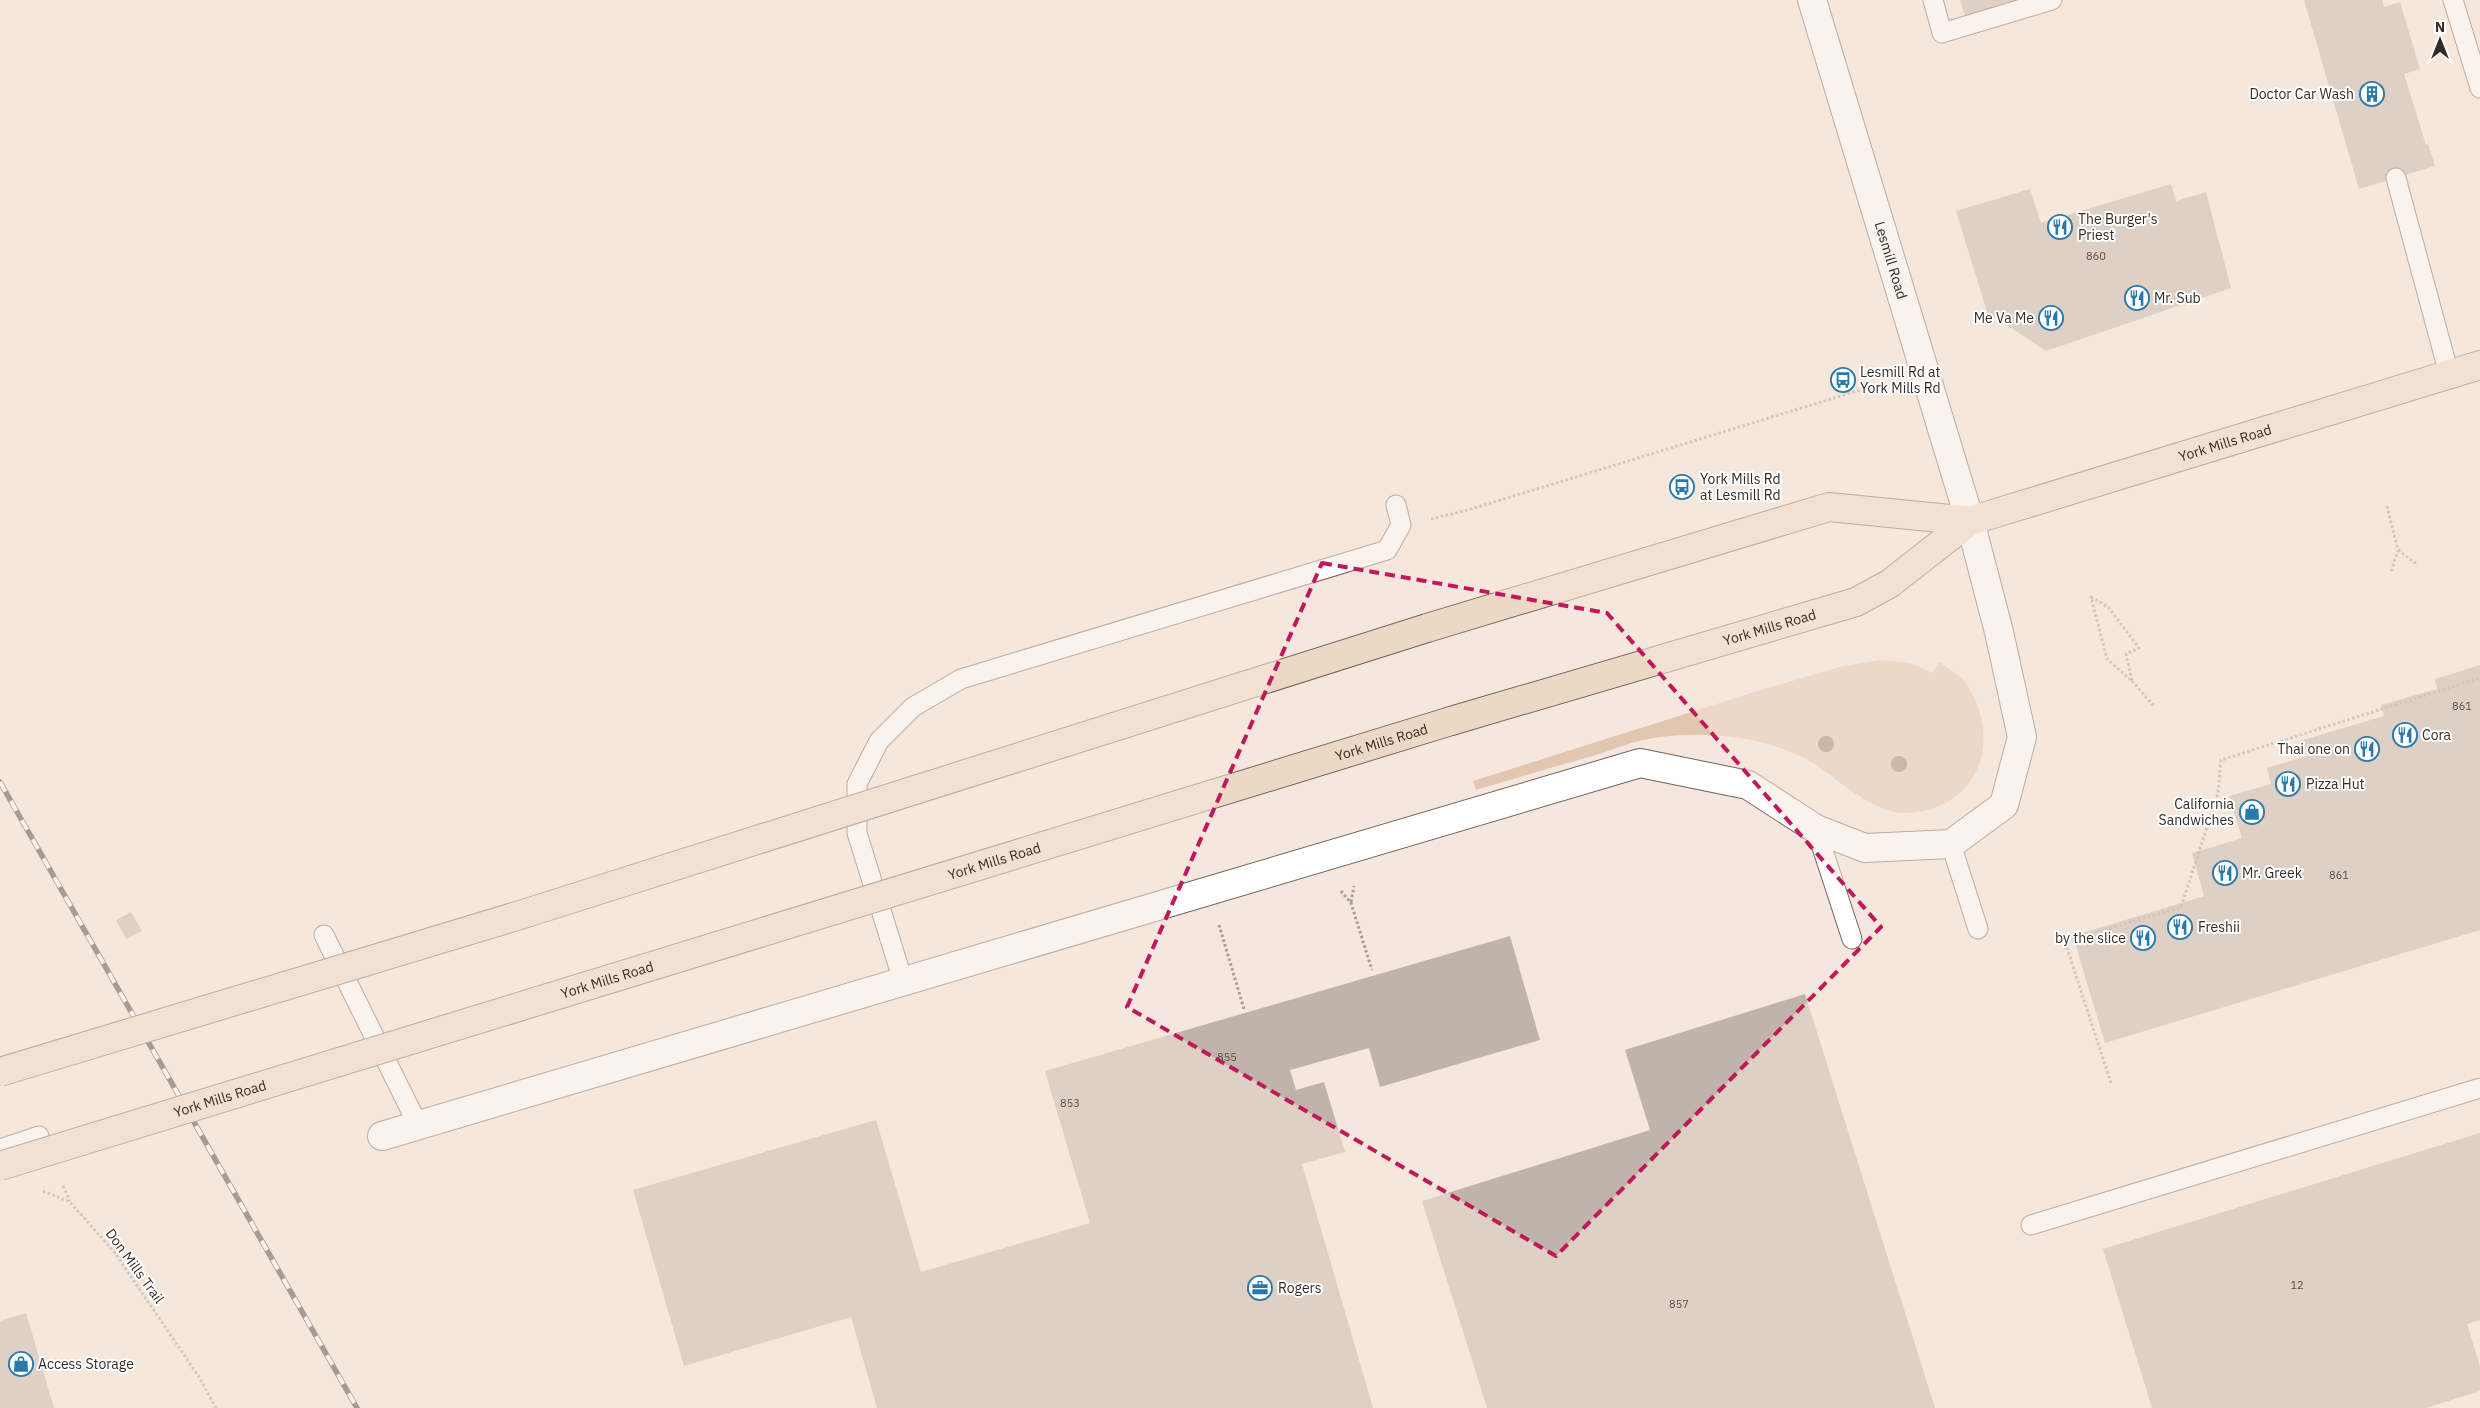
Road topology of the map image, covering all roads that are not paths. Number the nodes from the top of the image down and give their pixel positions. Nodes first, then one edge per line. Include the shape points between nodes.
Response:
1 (1812, 0) edge
2 (1933, 0) edge
3 (2052, 0) edge
4 (2454, 0) edge
5 (2480, 88) edge
6 (2396, 178) dead end
7 (2480, 365) edge
8 (2449, 374) junction
9 (1396, 505) dead end
10 (1970, 521) junction
11 (1816, 829) junction
12 (1951, 844) junction
13 (1978, 929) dead end
14 (324, 935) dead end
15 (1852, 939) dead end
16 (904, 981) junction
17 (0, 1072) edge
18 (2480, 1088) edge
19 (418, 1125) junction
20 (39, 1136) dead end
21 (382, 1136) dead end
22 (0, 1149) edge
23 (0, 1166) edge
24 (2031, 1225) dead end

1 - 10 street, Lesmill Road
2 - 3 lane via 1942,33
4 - 5 lane
6 - 8 lane
7 - 8 main road, York Mills Road
8 - 10 main road, York Mills Road
9 - 16 lane via 1401,525 1388,550 961,679 913,706 879,741 857,784 858,834
10 - 12 street via 2022,737 2004,805
10 - 17 main road, York Mills Road, bridge via 1829,508 1427,628 520,915
10 - 23 main road, York Mills Road, bridge via 1888,584 1856,602 1451,721
11 - 12 street via 1865,848
11 - 15 lane
11 - 16 street via 1748,785 1640,763
12 - 13 lane
14 - 19 lane
16 - 19 street
18 - 24 lane
19 - 21 street
20 - 22 lane

